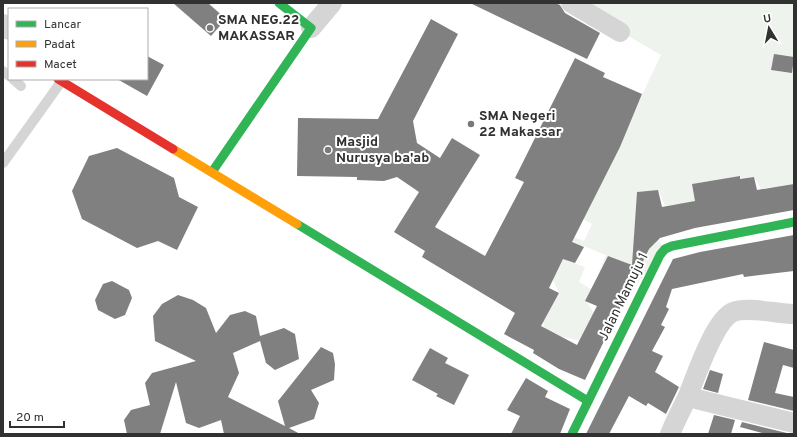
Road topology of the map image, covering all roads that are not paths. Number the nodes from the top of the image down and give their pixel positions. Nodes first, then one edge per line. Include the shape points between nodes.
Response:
1 (279, 3) edge
2 (332, 3) edge
3 (571, 3) edge
4 (311, 28) junction
5 (620, 32) dead end
6 (14, 80) edge
7 (59, 81) edge
8 (21, 86) dead end
9 (3, 163) edge
10 (212, 172) junction
11 (794, 222) edge
12 (794, 314) edge
13 (688, 397) junction
14 (588, 401) junction
15 (794, 423) edge
16 (770, 426) edge
17 (572, 434) edge
18 (670, 434) edge

1 - 4 street
2 - 4 street
3 - 5 street
4 - 10 street
6 - 8 lane
7 - 9 lane
7 - 10 street
10 - 14 street
11 - 14 street, Jalan Mamuju 1 via 697,240 665,250 660,255
12 - 13 street via 745,310 733,312 725,318 704,354
13 - 16 street
13 - 18 street
14 - 17 street, Jalan Mamuju 1
15 - 16 street

